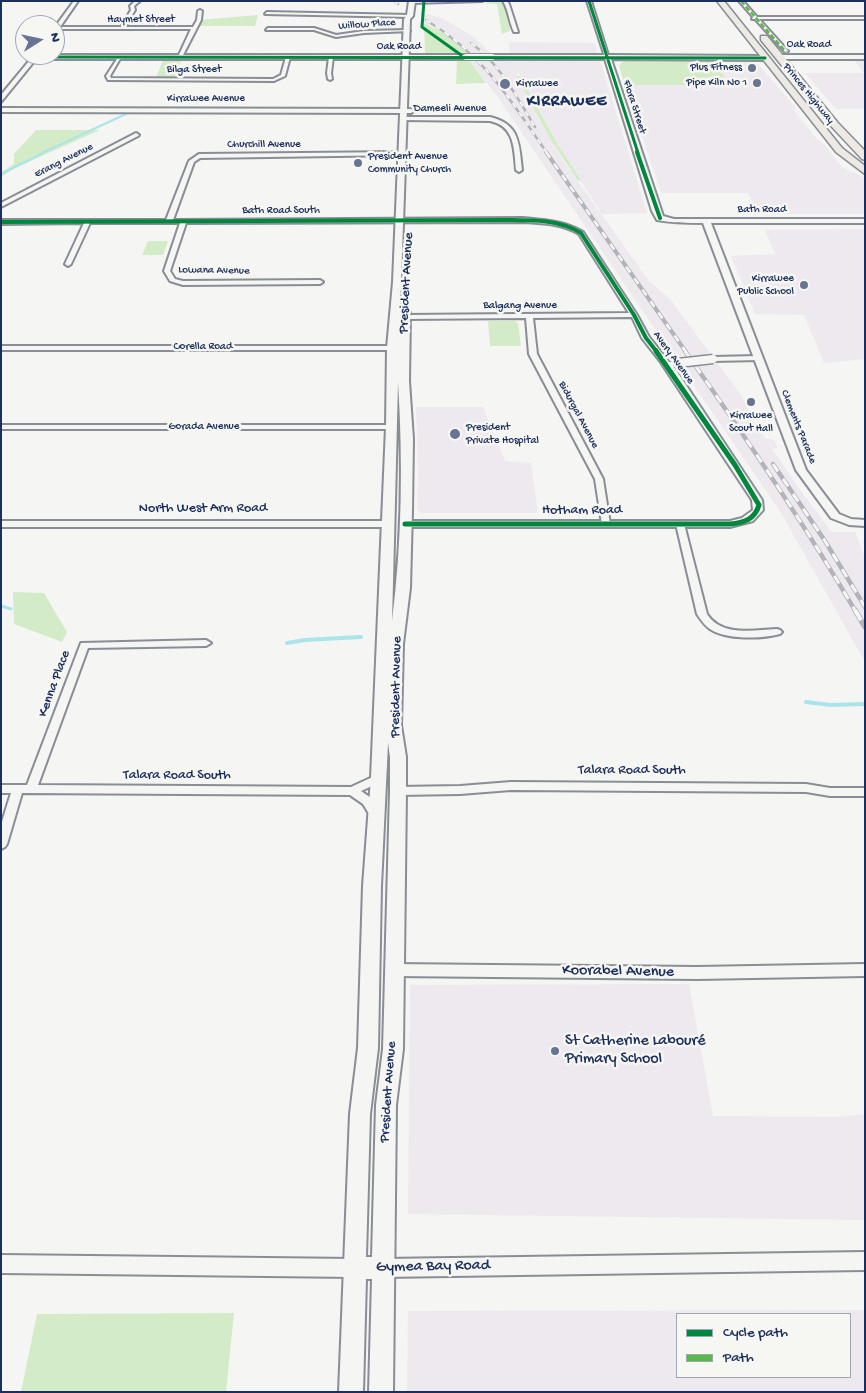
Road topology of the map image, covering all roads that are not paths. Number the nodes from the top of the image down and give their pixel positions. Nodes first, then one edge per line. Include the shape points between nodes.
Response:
1 (76, 1) edge
2 (138, 1) edge
3 (480, 1) edge
4 (504, 1) edge
5 (589, 1) edge
6 (720, 1) edge
7 (732, 1) edge
8 (740, 1) edge
9 (412, 2) edge
10 (200, 11) dead end
11 (267, 13) dead end
12 (65, 16) edge
13 (410, 16) junction
14 (754, 18) junction
15 (865, 18) edge
16 (122, 28) junction
17 (194, 28) junction
18 (65, 29) edge
19 (268, 29) dead end
20 (408, 31) junction
21 (516, 31) dead end
22 (416, 36) dead end
23 (416, 45) dead end
24 (783, 55) junction
25 (65, 56) edge
26 (331, 56) junction
27 (865, 56) edge
28 (119, 57) junction
29 (180, 57) junction
30 (288, 57) junction
31 (407, 57) junction
32 (416, 57) junction
33 (607, 57) junction
34 (765, 58) junction
35 (27, 65) edge
36 (415, 68) dead end
37 (330, 79) dead end
38 (414, 91) dead end
39 (1, 100) edge
40 (1, 110) edge
41 (407, 115) junction
42 (136, 135) dead end
43 (403, 154) junction
44 (865, 157) edge
45 (519, 170) dead end
46 (865, 171) edge
47 (1, 204) edge
48 (660, 218) joint
49 (184, 221) junction
50 (406, 221) junction
51 (706, 221) junction
52 (865, 221) edge
53 (1, 222) edge
54 (88, 222) junction
55 (169, 222) junction
56 (560, 222) joint
57 (68, 264) dead end
58 (320, 282) dead end
59 (634, 315) junction
60 (529, 316) junction
61 (405, 317) junction
62 (1, 348) edge
63 (398, 348) junction
64 (757, 358) junction
65 (673, 364) junction
66 (1, 427) edge
67 (392, 427) junction
68 (406, 428) junction
69 (756, 514) joint
70 (1, 524) edge
71 (388, 524) junction
72 (405, 524) junction
73 (606, 524) junction
74 (680, 524) junction
75 (865, 524) edge
76 (777, 632) dead end
77 (206, 643) dead end
78 (379, 778) junction
79 (1, 788) edge
80 (18, 789) junction
81 (31, 790) junction
82 (352, 791) junction
83 (398, 791) junction
84 (865, 792) edge
85 (377, 817) junction
86 (1, 844) edge
87 (372, 886) junction
88 (371, 970) junction
89 (393, 970) junction
90 (865, 970) edge
91 (865, 1261) edge
92 (1, 1264) edge
93 (354, 1268) junction
94 (383, 1268) junction
95 (351, 1392) edge
96 (381, 1392) edge

1 - 12 street
2 - 16 street via 132,6 133,10
3 - 9 street
4 - 21 street
5 - 33 street, Flora Street
6 - 34 highway, Princes Highway
7 - 24 highway, Princes Highway
8 - 14 street, Princes Highway
9 - 13 main road, President Avenue
10 - 17 street
11 - 13 street
13 - 20 main road, President Avenue via 407,19
13 - 22 main road, President Avenue via 415,19
14 - 15 street
14 - 24 street, Princes Highway
16 - 17 street, Haymet Street
16 - 18 street, Haymet Street
17 - 29 street, Haymet Street
19 - 20 street, Willow Place via 314,29 336,36
20 - 31 main road, President Avenue
23 - 32 main road
24 - 27 street, Oak Road
24 - 34 highway, Oak Road
24 - 44 highway, Princes Highway via 835,125
25 - 28 street, Oak Road
26 - 30 street, Oak Road
26 - 31 street, Oak Road
26 - 37 street
28 - 29 street, Oak Road
28 - 30 street, Bilga Street via 108,76 110,79 274,80 283,76
29 - 30 street, Oak Road
31 - 32 street, Oak Road
31 - 41 main road, President Avenue
32 - 33 street, Oak Road, bridge
32 - 36 main road
33 - 34 street, Oak Road
33 - 48 street, Flora Street
34 - 46 highway, Princes Highway via 839,150
35 - 39 street
38 - 41 main road, President Avenue
40 - 41 street, Kirrawee Avenue
41 - 43 main road, President Avenue
41 - 45 street, Dameeli Avenue via 503,122 514,134
41 - 50 main road, President Avenue via 409,180
42 - 47 street, Erang Avenue
43 - 50 main road, President Avenue
43 - 55 street, Churchill Avenue via 199,156 192,161
48 - 51 street, Bath Road
49 - 50 street, Bath Road South
49 - 55 street, Bath Road South
49 - 58 street, Lowana Avenue via 167,272 172,280 183,283
50 - 56 street, Bath Road South
50 - 61 main road, President Avenue
50 - 63 main road, President Avenue via 396,317
51 - 52 street, Bath Road
51 - 64 street, Clements Parade
53 - 54 street, Bath Road South
54 - 55 street, Bath Road South
54 - 57 street
56 - 59 street, Avery Avenue via 581,233
59 - 60 street, Balgang Avenue
59 - 65 street, Avery Avenue via 646,338
60 - 61 street, Balgang Avenue
60 - 73 street, Bidurgal Avenue via 533,354 599,480
61 - 63 main road, President Avenue
62 - 63 street, Corella Road
63 - 67 main road, President Avenue
63 - 68 main road, President Avenue
64 - 65 street, bridge
64 - 75 street, Clements Parade via 801,470 832,512 844,521
65 - 69 street, Avery Avenue via 753,493 759,505
66 - 67 street, Gorada Avenue
67 - 68 main road, Gorada Avenue
67 - 71 main road, President Avenue
68 - 72 main road, President Avenue
69 - 74 street, Hotham Road via 738,523
70 - 71 street, North West Arm Road
71 - 72 main road, North West Arm Road
71 - 78 main road, President Avenue
72 - 73 street, Hotham Road
72 - 83 main road, President Avenue via 404,588 394,679 393,725 398,757
73 - 74 street, Hotham Road
74 - 76 street via 707,623 732,633
77 - 81 street, Kenna Place via 84,645
78 - 82 street, Talara Road South
78 - 85 main road, President Avenue
79 - 80 street, Talara Road South
80 - 81 street, Talara Road South
80 - 86 street
81 - 82 street, Talara Road South
82 - 85 street via 367,801
83 - 84 street, Talara Road South via 511,786 626,786 806,788
83 - 87 main road via 387,796 384,838
83 - 89 main road, President Avenue
85 - 87 main road, President Avenue
87 - 88 main road, President Avenue
88 - 89 main road, Koorabel Avenue
88 - 93 main road, President Avenue via 368,1048 360,1114
89 - 90 street, Koorabel Avenue via 697,973
89 - 94 main road, President Avenue via 393,1049 386,1105
91 - 94 street, Gymea Bay Road
92 - 93 street, Gymea Bay Road
93 - 94 main road, Gymea Bay Road
93 - 95 main road, President Avenue
94 - 96 main road, President Avenue

